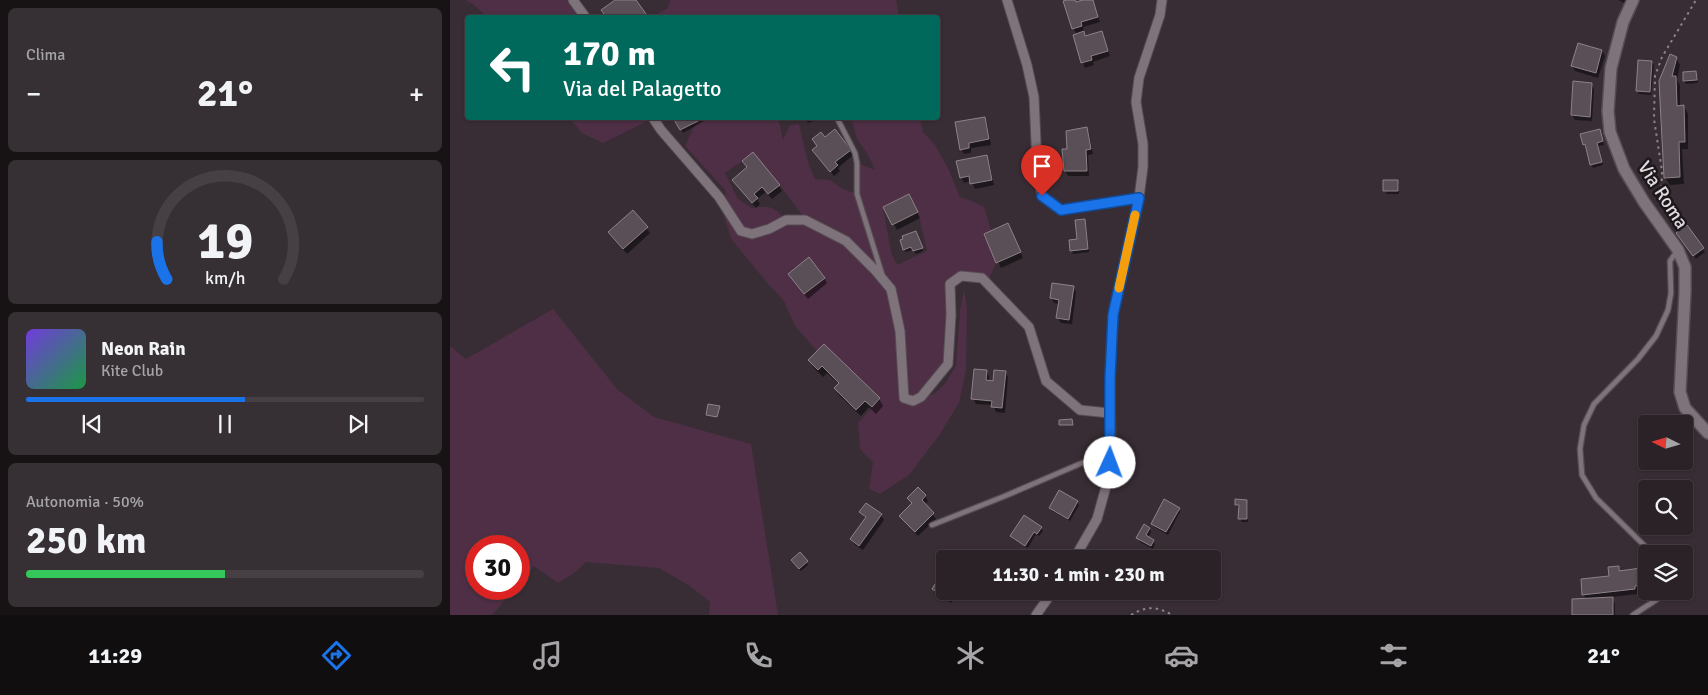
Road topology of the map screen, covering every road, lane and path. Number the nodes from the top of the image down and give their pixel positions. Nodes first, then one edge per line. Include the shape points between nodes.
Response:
1 (573, 0) edge
2 (1007, 0) edge
3 (1162, 0) edge
4 (1633, 0) edge
5 (1696, 0) edge
6 (584, 15) edge
7 (654, 120) edge
8 (838, 120) edge
9 (1139, 198) junction
10 (1659, 222) junction
11 (1678, 250) junction
12 (884, 280) junction
13 (1109, 413) junction
14 (1708, 433) edge
15 (1110, 451) junction
16 (932, 525) dead end
17 (1644, 545) edge
18 (1079, 550) edge
19 (1047, 600) edge
20 (1656, 600) edge
21 (1037, 615) edge
22 (1131, 615) edge
23 (1172, 615) edge
24 (1633, 615) edge

1 - 6 street
2 - 9 street via 1034,97 1042,196 1061,210
3 - 9 street via 1139,78 1136,102 1143,144
4 - 10 main road, Via Roma via 1623,22 1611,68 1610,132 1624,169
5 - 10 path via 1662,57 1655,76 1654,119 1662,171
7 - 12 street via 719,196 741,231 752,234 786,220 805,220 846,241
8 - 12 lane via 855,153 857,194
9 - 13 street via 1113,315
10 - 11 main road, Via Roma
11 - 14 main road, Via Roma via 1685,267 1680,392 1685,408
11 - 17 lane via 1670,261 1668,310 1656,336 1594,404 1584,425 1580,450 1582,475 1596,498
12 - 13 street via 891,289 900,331 904,398 913,401 922,397 948,364 950,284 961,276 982,278 1029,327 1046,381 1080,410
13 - 15 street
15 - 16 lane
15 - 18 street via 1109,476 1097,519
19 - 21 street
20 - 24 lane
22 - 23 path via 1149,608

